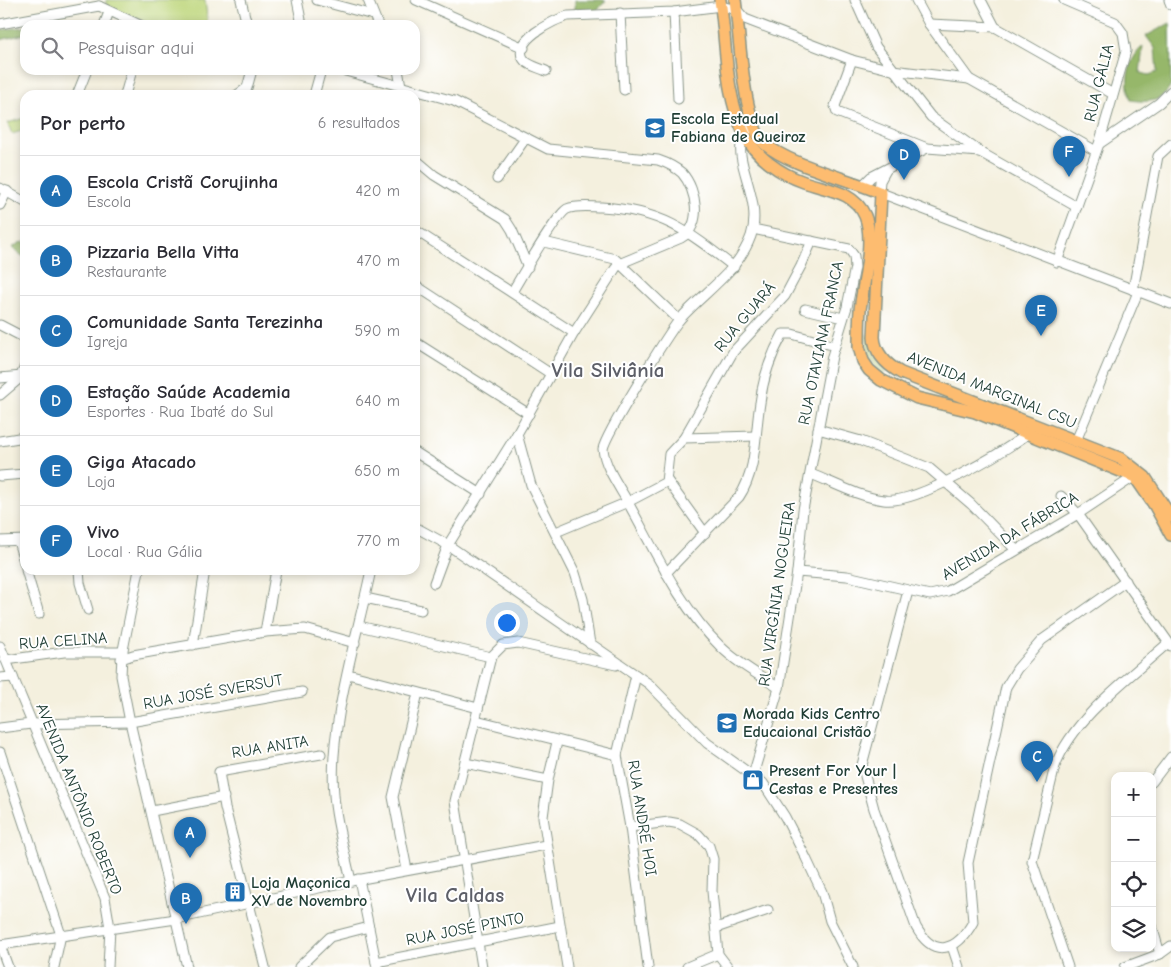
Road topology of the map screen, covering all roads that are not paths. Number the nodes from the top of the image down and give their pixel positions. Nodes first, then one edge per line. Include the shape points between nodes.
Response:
1 (242, 0) edge
2 (297, 0) edge
3 (317, 0) edge
4 (368, 0) edge
5 (416, 0) edge
6 (855, 0) edge
7 (916, 0) edge
8 (981, 0) edge
9 (1169, 0) edge
10 (1068, 1) edge
11 (100, 3) edge
12 (1171, 4) edge
13 (728, 5) edge
14 (109, 12) junction
15 (674, 12) junction
16 (620, 13) junction
17 (373, 15) junction
18 (106, 20) edge
19 (128, 20) edge
20 (246, 20) edge
21 (301, 20) edge
22 (376, 20) edge
23 (0, 24) edge
24 (929, 24) junction
25 (996, 27) junction
26 (524, 48) junction
27 (852, 60) junction
28 (892, 70) junction
29 (546, 71) dead end
30 (85, 75) edge
31 (131, 75) edge
32 (251, 75) edge
33 (320, 75) edge
34 (360, 75) edge
35 (399, 75) edge
36 (969, 79) junction
37 (401, 86) junction
38 (79, 90) edge
39 (126, 90) edge
40 (244, 90) edge
41 (315, 90) edge
42 (409, 90) edge
43 (624, 90) dead end
44 (1171, 91) edge
45 (1113, 94) junction
46 (420, 95) edge
47 (678, 100) dead end
48 (753, 125) junction
49 (744, 134) junction
50 (525, 139) junction
51 (1171, 144) edge
52 (1098, 147) junction
53 (927, 148) junction
54 (980, 152) junction
55 (420, 163) edge
56 (886, 170) junction
57 (496, 179) dead end
58 (863, 185) junction
59 (4, 190) edge
60 (880, 192) junction
61 (20, 199) edge
62 (0, 205) edge
63 (858, 206) junction
64 (881, 206) junction
65 (1077, 207) junction
66 (753, 229) junction
67 (689, 232) junction
68 (420, 234) edge
69 (812, 241) junction
70 (544, 242) junction
71 (1058, 262) junction
72 (619, 264) junction
73 (528, 267) junction
74 (734, 267) junction
75 (420, 289) edge
76 (1136, 291) junction
77 (512, 292) junction
78 (1171, 304) edge
79 (847, 307) junction
80 (804, 309) dead end
81 (860, 309) junction
82 (843, 318) junction
83 (679, 320) junction
84 (0, 325) edge
85 (574, 333) junction
86 (20, 335) edge
87 (420, 345) edge
88 (835, 346) junction
89 (901, 373) junction
90 (551, 374) junction
91 (20, 377) edge
92 (0, 378) edge
93 (20, 379) edge
94 (909, 394) junction
95 (0, 395) edge
96 (529, 414) junction
97 (818, 429) junction
98 (1029, 433) junction
99 (517, 434) junction
100 (756, 436) junction
101 (20, 438) edge
102 (684, 438) junction
103 (1076, 441) junction
104 (0, 442) edge
105 (420, 455) edge
106 (20, 474) edge
107 (811, 474) junction
108 (1138, 474) junction
109 (0, 476) edge
110 (666, 481) junction
111 (944, 481) junction
112 (481, 494) junction
113 (1060, 496) dead end
114 (628, 502) junction
115 (1078, 514) junction
116 (1171, 517) edge
117 (420, 530) edge
118 (556, 532) junction
119 (705, 533) junction
120 (1171, 535) edge
121 (20, 540) edge
122 (0, 541) edge
123 (448, 545) junction
124 (1016, 550) junction
125 (798, 572) junction
126 (666, 573) junction
127 (27, 575) edge
128 (79, 575) edge
129 (139, 575) edge
130 (204, 575) edge
131 (275, 575) edge
132 (371, 575) edge
133 (1126, 581) junction
134 (434, 584) dead end
135 (908, 591) junction
136 (366, 598) junction
137 (88, 610) dead end
138 (421, 610) dead end
139 (39, 614) dead end
140 (359, 626) junction
141 (265, 632) junction
142 (355, 643) junction
143 (590, 644) junction
144 (1169, 644) edge
145 (193, 645) junction
146 (0, 646) edge
147 (122, 656) junction
148 (491, 657) junction
149 (6, 660) junction
150 (620, 666) junction
151 (348, 674) junction
152 (636, 675) junction
153 (13, 677) junction
154 (0, 678) edge
155 (779, 688) junction
156 (302, 692) dead end
157 (418, 693) junction
158 (478, 708) junction
159 (476, 720) junction
160 (130, 722) junction
161 (31, 724) junction
162 (0, 728) edge
163 (557, 742) junction
164 (0, 752) edge
165 (321, 754) dead end
166 (617, 755) junction
167 (1171, 757) edge
168 (465, 762) junction
169 (753, 775) junction
170 (1156, 777) edge
171 (548, 780) junction
172 (224, 797) junction
173 (152, 811) junction
174 (630, 827) junction
175 (546, 845) junction
176 (464, 861) junction
177 (407, 870) junction
178 (355, 880) junction
179 (250, 904) junction
180 (768, 910) dead end
181 (176, 919) junction
182 (560, 926) junction
183 (369, 927) junction
184 (110, 928) junction
185 (716, 928) junction
186 (1156, 932) edge
187 (61, 935) junction
188 (478, 942) junction
189 (0, 945) edge
190 (952, 946) junction
191 (1167, 950) edge
192 (718, 954) junction
193 (377, 964) edge
194 (8, 967) edge
195 (54, 967) edge
196 (108, 967) edge
197 (187, 967) edge
198 (265, 967) edge
199 (299, 967) edge
200 (482, 967) edge
201 (567, 967) edge
202 (648, 967) edge
203 (688, 967) edge
204 (728, 967) edge
205 (853, 967) edge
206 (959, 967) edge
207 (1068, 967) edge
208 (1124, 967) edge

1 - 20 street
2 - 21 street
3 - 17 street
4 - 17 street
5 - 26 street
6 - 28 street via 876,47
7 - 24 street
8 - 25 street
9 - 12 street
10 - 45 street, RUA GÁLIA via 1112,20 1123,33 1126,51
11 - 14 street
11 - 23 street
13 - 15 street
13 - 27 street via 745,19
13 - 48 main road
13 - 49 main road via 731,98
14 - 18 street
14 - 19 street
15 - 16 street
15 - 47 street
16 - 26 street via 555,19 530,36
16 - 43 street
17 - 22 street
24 - 25 street
24 - 36 street
25 - 45 street
26 - 29 street via 525,60
27 - 28 street
27 - 53 street via 835,106 837,112
28 - 36 street
28 - 54 street via 930,118
30 - 38 street
31 - 39 street
32 - 40 street
33 - 41 street
34 - 37 street
35 - 37 street
36 - 52 street
37 - 42 street
44 - 52 street
45 - 52 street, RUA GÁLIA
46 - 50 street via 454,101
48 - 49 street
48 - 58 main road via 764,143 772,148
49 - 63 main road via 766,161 781,171 805,183 837,191
49 - 66 street via 740,146 754,207
50 - 57 street
50 - 67 street via 568,153 668,163 681,172 692,189 695,210
51 - 76 street via 1158,156
52 - 65 street, RUA GÁLIA
53 - 54 street
53 - 56 street
54 - 65 street
55 - 73 street via 504,219
56 - 58 street
56 - 60 street via 880,181
58 - 60 main road
58 - 63 main road
59 - 61 street
59 - 62 street
60 - 64 main road, AVENIDA MARGINAL CSU
60 - 71 street
63 - 64 main road via 873,210
63 - 81 main road, AVENIDA MARGINAL CSU via 866,218 868,231
64 - 89 main road, AVENIDA MARGINAL CSU via 874,345 888,365
65 - 71 street, RUA GÁLIA
66 - 69 street
66 - 74 street
67 - 70 street via 642,212 584,207 566,210
67 - 72 street
67 - 74 street
68 - 77 street
69 - 79 street, RUA OTAVIANA FRANCA via 850,249 855,260
69 - 102 street, RUA GUARÁ via 785,296 733,352
70 - 72 street via 610,257
70 - 73 street
71 - 76 street
72 - 83 street
72 - 85 street
73 - 77 street
74 - 83 street
75 - 90 street
76 - 78 street
76 - 103 street
77 - 85 street
79 - 81 street
79 - 82 street, RUA OTAVIANA FRANCA
80 - 82 street
81 - 94 main road, AVENIDA MARGINAL CSU via 859,347 863,361 881,380
82 - 88 street, RUA OTAVIANA FRANCA
83 - 114 street via 604,444 605,458
84 - 86 street
85 - 90 street
87 - 96 street
88 - 97 street, RUA OTAVIANA FRANCA
88 - 100 street via 783,334 765,377
89 - 94 main road via 920,387 917,395
89 - 103 main road, AVENIDA MARGINAL CSU
90 - 96 street
91 - 92 street
93 - 95 street
94 - 98 main road, AVENIDA MARGINAL CSU via 936,404 975,412
96 - 99 street
97 - 107 street, RUA OTAVIANA FRANCA
97 - 111 street via 919,463
98 - 108 main road, AVENIDA MARGINAL CSU
98 - 111 street via 1004,451
99 - 112 street
99 - 118 street via 531,486
100 - 102 street
100 - 119 street via 746,486
101 - 104 street
102 - 110 street, RUA GUARÁ via 669,454
103 - 108 main road, AVENIDA MARGINAL CSU via 1122,459
105 - 112 street
106 - 109 street
107 - 111 street via 885,501 916,494
107 - 125 street, RUA VIRGÍNIA NOGUEIRA via 803,510
108 - 115 street, AVENIDA DA FÁBRICA
108 - 116 main road via 1156,491
108 - 120 main road
110 - 114 street
110 - 119 street
111 - 124 street
112 - 123 street
113 - 115 street
114 - 118 street
114 - 126 street
115 - 124 street, AVENIDA DA FÁBRICA
115 - 133 street
117 - 123 street
118 - 143 street via 580,587
119 - 126 street
121 - 122 street
123 - 134 street
123 - 143 street
124 - 135 street, AVENIDA DA FÁBRICA via 948,591 930,595
125 - 135 street, AVENIDA DA FÁBRICA via 847,576
125 - 155 street, RUA VIRGÍNIA NOGUEIRA
126 - 155 street via 721,647
127 - 139 street
128 - 137 street
129 - 147 street
130 - 145 street
131 - 141 street
132 - 136 street
133 - 144 street
133 - 190 street via 1042,640 1006,687 968,863 973,922
135 - 190 street via 862,765 874,809 916,927 932,946
136 - 138 street
136 - 140 street
140 - 142 street
140 - 148 street
141 - 142 street, RUA CELINA via 305,629
141 - 145 street, RUA CELINA
142 - 151 street
143 - 150 street
144 - 207 street via 1079,727 1055,766 1032,861
145 - 147 street, RUA CELINA
146 - 149 street, AVENIDA ANTÔNIO ROBERTO
147 - 149 street, RUA CELINA via 64,652
147 - 160 street via 121,676
148 - 150 street via 503,645 518,643
148 - 158 street
149 - 153 street, AVENIDA ANTÔNIO ROBERTO
150 - 152 street
151 - 157 street
151 - 178 street via 338,726 333,780 335,806
152 - 166 street, RUA ANDRÉ HOI
152 - 169 street via 669,702 712,747
153 - 154 street
153 - 161 street, AVENIDA ANTÔNIO ROBERTO
155 - 169 street, RUA VIRGÍNIA NOGUEIRA
156 - 160 street, RUA JOSÉ SVERSUT
157 - 158 street
157 - 177 street via 394,797
158 - 159 street
159 - 163 street
159 - 168 street
160 - 161 street, RUA JOSÉ SVERSUT
160 - 173 street
161 - 162 street, RUA JOSÉ SVERSUT
161 - 184 street, AVENIDA ANTÔNIO ROBERTO via 102,889
163 - 166 street
163 - 171 street
164 - 187 street
165 - 172 street, RUA ANITA via 219,772
166 - 174 street, RUA ANDRÉ HOI
167 - 170 street
168 - 171 street
168 - 176 street via 455,801
169 - 205 street via 770,793 796,839
171 - 175 street via 543,817
172 - 173 street
172 - 179 street
173 - 181 street
174 - 185 street via 669,822 689,828 704,839 713,859
174 - 202 street, RUA ANDRÉ HOI
175 - 176 street
175 - 182 street
176 - 177 street
176 - 188 street
177 - 178 street
178 - 179 street
178 - 183 street
179 - 181 street
179 - 198 street
180 - 185 street
181 - 184 street
181 - 197 street
182 - 188 street, RUA JOSÉ PINTO
182 - 201 street
183 - 193 street
183 - 199 street via 330,937
184 - 187 street
184 - 196 street, AVENIDA ANTÔNIO ROBERTO
185 - 192 street
186 - 191 street
187 - 189 street
187 - 195 street
188 - 193 street, RUA JOSÉ PINTO
188 - 200 street
189 - 194 street
190 - 206 street
191 - 208 street
192 - 203 street
192 - 204 street

